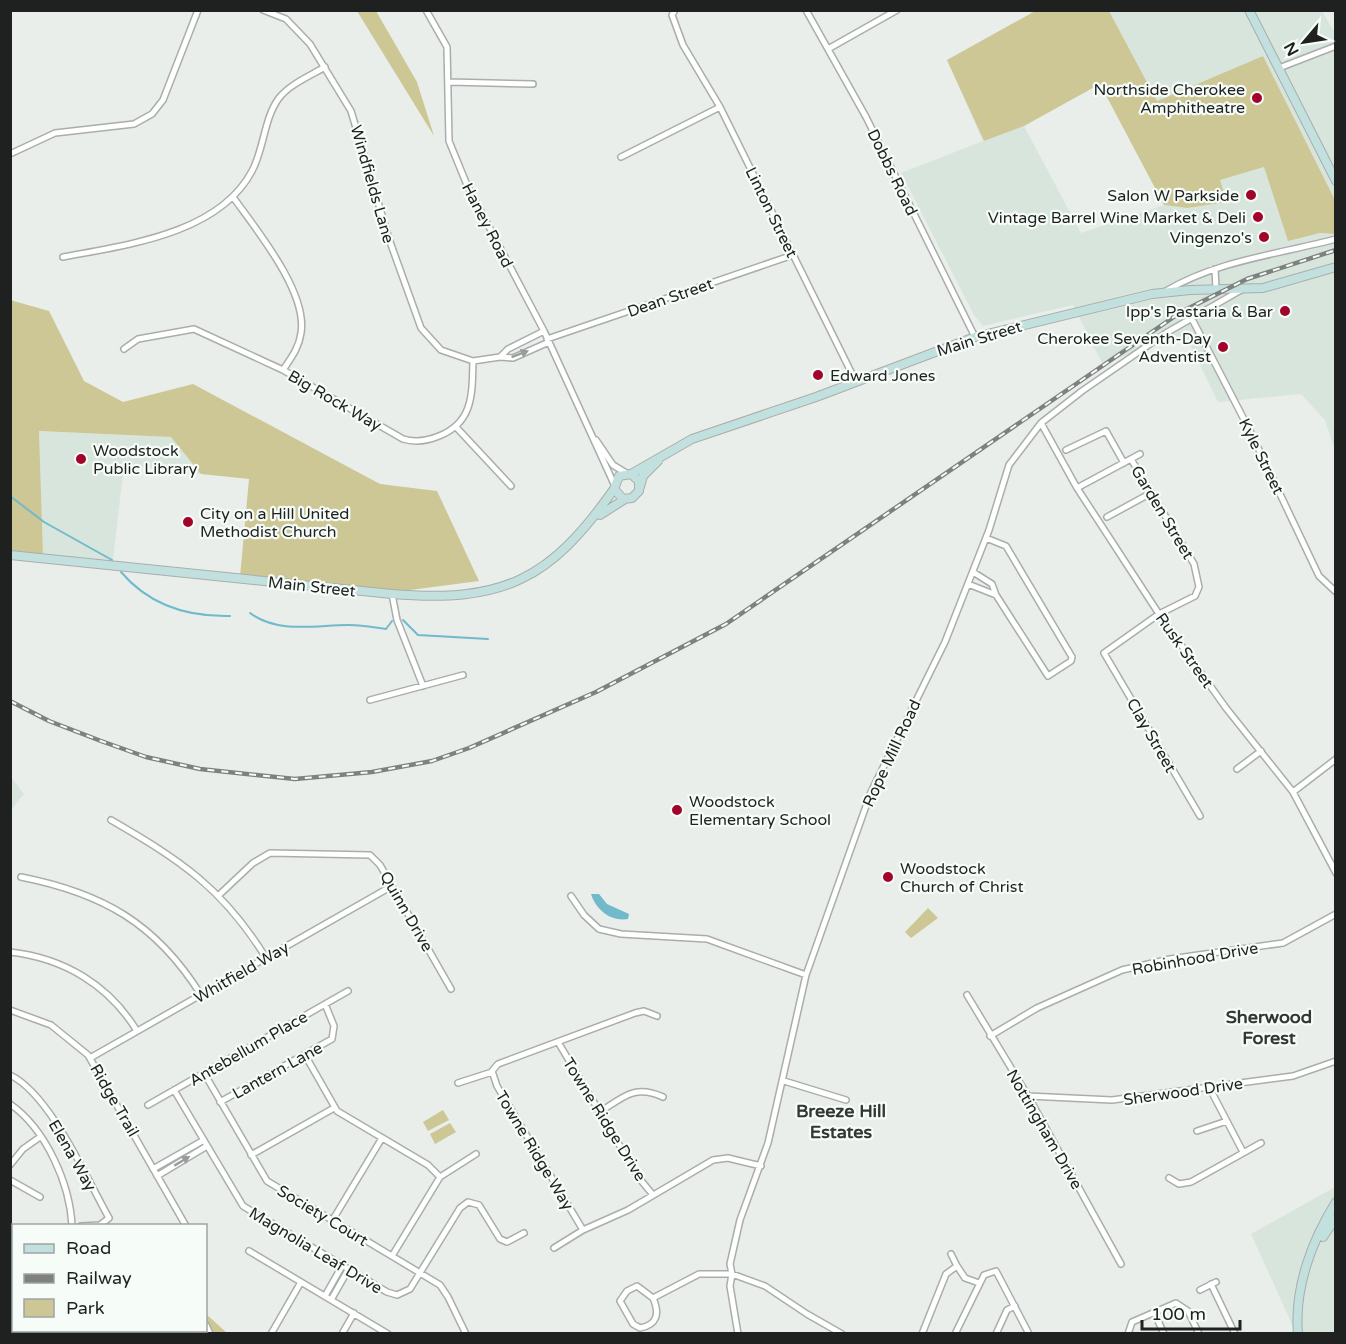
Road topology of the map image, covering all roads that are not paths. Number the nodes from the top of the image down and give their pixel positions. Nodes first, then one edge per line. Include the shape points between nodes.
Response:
1 (198, 10) edge
2 (263, 10) edge
3 (426, 10) edge
4 (675, 10) edge
5 (806, 10) edge
6 (897, 10) edge
7 (1249, 10) edge
8 (1335, 46) edge
9 (828, 49) junction
10 (325, 67) junction
11 (1279, 68) junction
12 (449, 82) junction
13 (533, 84) dead end
14 (720, 107) junction
15 (10, 154) edge
16 (621, 157) dead end
17 (1335, 181) edge
18 (233, 197) junction
19 (1335, 239) edge
20 (794, 255) junction
21 (63, 258) dead end
22 (1335, 267) edge
23 (1215, 269) junction
24 (1216, 289) junction
25 (1242, 289) junction
26 (1164, 292) junction
27 (1191, 317) junction
28 (544, 331) junction
29 (975, 337) junction
30 (548, 340) junction
31 (124, 349) dead end
32 (500, 357) junction
33 (473, 361) junction
34 (283, 370) junction
35 (856, 382) junction
36 (1041, 423) junction
37 (456, 427) junction
38 (590, 431) junction
39 (1066, 450) dead end
40 (668, 452) junction
41 (1140, 454) dead end
42 (1131, 459) junction
43 (1124, 463) junction
44 (629, 473) junction
45 (511, 486) dead end
46 (614, 486) junction
47 (640, 488) junction
48 (1077, 488) junction
49 (1151, 493) junction
50 (625, 499) junction
51 (1107, 517) dead end
52 (591, 521) junction
53 (986, 538) junction
54 (10, 555) edge
55 (973, 572) junction
56 (968, 584) junction
57 (1335, 592) edge
58 (392, 594) junction
59 (996, 595) junction
60 (1160, 614) junction
61 (1104, 653) joint
62 (463, 675) dead end
63 (423, 686) junction
64 (370, 700) dead end
65 (1261, 751) junction
66 (1335, 759) edge
67 (1237, 769) dead end
68 (1293, 792) junction
69 (1200, 816) dead end
70 (111, 820) dead end
71 (1335, 873) edge
72 (21, 877) dead end
73 (392, 886) junction
74 (219, 895) junction
75 (571, 896) dead end
76 (1335, 914) edge
77 (10, 952) edge
78 (266, 958) junction
79 (806, 975) junction
80 (451, 989) dead end
81 (348, 991) dead end
82 (201, 994) junction
83 (967, 995) dead end
84 (325, 1004) junction
85 (10, 1010) edge
86 (657, 1016) dead end
87 (137, 1031) junction
88 (990, 1036) junction
89 (558, 1042) junction
90 (305, 1055) junction
91 (90, 1058) junction
92 (1335, 1061) edge
93 (492, 1072) junction
94 (204, 1073) junction
95 (10, 1075) edge
96 (784, 1082) junction
97 (458, 1083) dead end
98 (1209, 1087) junction
99 (174, 1090) junction
100 (1028, 1096) junction
101 (663, 1097) dead end
102 (846, 1100) dead end
103 (220, 1102) junction
104 (10, 1104) edge
105 (148, 1105) dead end
106 (334, 1108) junction
107 (600, 1112) junction
108 (1227, 1121) junction
109 (1197, 1131) dead end
110 (40, 1137) junction
111 (382, 1138) junction
112 (204, 1140) junction
113 (1262, 1143) dead end
114 (207, 1146) junction
115 (1243, 1152) junction
116 (476, 1154) dead end
117 (251, 1155) junction
118 (10, 1165) edge
119 (761, 1166) junction
120 (153, 1169) junction
121 (157, 1176) junction
122 (440, 1178) junction
123 (1169, 1178) dead end
124 (10, 1180) edge
125 (653, 1195) junction
126 (40, 1197) dead end
127 (1335, 1202) edge
128 (1335, 1218) edge
129 (332, 1221) junction
130 (72, 1224) edge
131 (101, 1224) edge
132 (185, 1224) edge
133 (583, 1230) junction
134 (524, 1233) dead end
135 (554, 1248) dead end
136 (249, 1251) dead end
137 (1312, 1253) junction
138 (951, 1254) dead end
139 (392, 1256) junction
140 (1121, 1264) dead end
141 (342, 1266) junction
142 (957, 1266) junction
143 (348, 1270) junction
144 (421, 1274) junction
145 (732, 1274) junction
146 (301, 1282) junction
147 (978, 1283) junction
148 (1200, 1290) dead end
149 (328, 1298) junction
150 (653, 1298) junction
151 (1015, 1306) junction
152 (1154, 1312) junction
153 (354, 1313) junction
154 (271, 1334) edge
155 (342, 1334) edge
156 (388, 1334) edge
157 (466, 1334) edge
158 (738, 1334) edge
159 (842, 1334) edge
160 (922, 1334) edge
161 (955, 1334) edge
162 (996, 1334) edge
163 (1029, 1334) edge
164 (1128, 1334) edge
165 (1164, 1334) edge
166 (1199, 1334) edge
167 (1235, 1334) edge
168 (1298, 1334) edge

1 - 15 street via 163,100 152,114 134,124 55,133
2 - 10 street, Windfields Lane via 286,19
3 - 12 street, Haney Road via 447,47
4 - 14 street, Linton Street via 672,15 683,45
5 - 9 street, Dobbs Road
6 - 9 street
7 - 11 main road
8 - 11 street
9 - 29 street, Dobbs Road
10 - 18 street via 288,88 278,99 253,170
10 - 33 street, Windfields Lane via 351,111 389,239 421,328 441,350
11 - 17 main road
12 - 13 street
12 - 28 street, Haney Road via 449,141 467,185
14 - 16 street
14 - 20 street, Linton Street
18 - 21 street via 183,229
18 - 34 street via 271,251 300,312 302,331 297,350
19 - 23 street
20 - 30 street, Dean Street
20 - 35 street, Linton Street
22 - 25 main road, Main Street via 1283,284
23 - 24 street
23 - 26 street
24 - 25 main road, Main Street
24 - 26 main road, Main Street
25 - 27 street, Rope Mill Road
26 - 29 main road, Main Street
27 - 36 street, Rope Mill Road via 1101,376
27 - 57 street, Kyle Street via 1319,576
28 - 30 street, Haney Road
28 - 32 street
29 - 35 main road, Main Street
32 -> 30 street via 513,358
30 - 38 street, Haney Road
31 - 34 street, Big Rock Way via 138,339 194,329
32 - 33 street
33 - 37 street via 471,397
34 - 37 street, Big Rock Way via 403,439 427,441
35 - 40 main road, Main Street via 692,439
36 - 48 street, Rusk Street
36 - 53 street, Rope Mill Road via 1009,465
37 - 45 street
38 - 44 street, Haney Road via 614,465
38 - 46 street, Haney Road
39 - 43 street via 1106,431
40 - 44 main road, Main Street
40 - 47 main road, Main Street via 643,476
41 - 42 street
42 - 43 street
42 - 49 street, Garden Street
43 - 48 street
44 - 46 main road, Main Street via 619,476
44 - 47 main road via 638,479
46 - 50 main road via 618,496
46 - 52 main road, Main Street
47 - 50 main road, Main Street via 635,496
48 - 60 street, Rusk Street
49 - 51 street
49 - 60 street, Garden Street via 1194,564 1199,587 1195,596
50 - 52 main road, Main Street
52 - 58 main road, Main Street via 551,560 503,587 452,597
53 - 55 street, Rope Mill Road
53 - 59 street via 1006,546 1071,661 1048,676
54 - 58 main road, Main Street
55 - 56 street, Rope Mill Road
55 - 59 street via 992,584
56 - 59 street
56 - 79 street, Rope Mill Road via 945,642 871,792
58 - 63 street via 397,620
60 - 61 street, Garden Street
60 - 65 street, Rusk Street
61 - 69 street, Clay Street
62 - 63 street
63 - 64 street
65 - 67 street
65 - 68 street, Rusk Street
66 - 68 street
68 - 71 street, Rusk Street
70 - 74 street via 169,853
72 - 82 street via 77,890 120,911 166,947
73 - 74 street, Quinn Drive via 370,855 277,853 259,858
73 - 78 street, Whitfield Way
73 - 80 street, Quinn Drive
74 - 78 street
75 - 79 street via 599,929 707,939
76 - 88 street, Robinhood Drive via 1283,943 1122,970 1037,1008
77 - 87 street via 42,957 84,976 120,1007
78 - 82 street, Whitfield Way
79 - 96 street, Rope Mill Road
81 - 84 street, Antebellum Place
82 - 87 street, Whitfield Way
83 - 88 street, Nottingham Drive
84 - 90 street, Lantern Lane via 333,1020 334,1036
84 - 94 street, Antebellum Place
85 - 91 street, Ridge Trail via 51,1025
86 - 89 street, Towne Ridge Way via 644,1011 635,1013
87 - 91 street, Whitfield Way
88 - 100 street, Nottingham Drive
89 - 93 street, Towne Ridge Way via 498,1064
89 - 107 street, Towne Ridge Drive
90 - 103 street, Lantern Lane
90 - 106 street
91 - 120 street, Ridge Trail
92 - 98 street, Sherwood Drive via 1293,1076
93 - 97 street
93 - 133 street, Towne Ridge Way
94 - 99 street, Antebellum Place
94 - 103 street, Society Court
95 - 131 street, Elena Way via 43,1101 109,1218
96 - 102 street
96 - 119 street, Rope Mill Road
98 - 100 street, Sherwood Drive via 1112,1100
98 - 108 street
99 - 105 street, Antebellum Place
99 - 112 street, Magnolia Leaf Drive
100 - 140 street, Nottingham Drive
101 - 107 street via 638,1091
103 - 117 street, Society Court
104 - 110 street, Elena Way
106 - 111 street
106 - 117 street
107 - 125 street, Towne Ridge Drive
108 - 109 street
108 - 115 street
110 - 118 street
110 - 130 street, Elena Way via 68,1193
111 - 122 street via 428,1165
111 - 129 street
112 - 114 street, Magnolia Leaf Drive
112 - 120 street
113 - 115 street
121 -> 114 street
114 - 141 street, Magnolia Leaf Drive via 243,1206
115 - 123 street via 1191,1182 1179,1184
116 - 122 street
117 - 129 street, Society Court via 267,1181
119 - 125 street via 719,1159
119 - 145 street, Rope Mill Road via 740,1220 730,1264
120 - 121 street, Ridge Trail
121 - 132 street, Ridge Trail
122 - 139 street
124 - 126 street
125 - 133 street
127 - 137 main road
128 - 137 main road
129 - 139 street, Society Court
133 - 135 street
134 - 144 street, Magnolia Leaf Drive via 510,1241 503,1240 479,1204 468,1202 460,1208
136 - 146 street
137 - 168 main road via 1299,1288
138 - 142 street
139 - 144 street, Society Court
141 - 143 street, Magnolia Leaf Drive
141 - 149 street
142 - 147 street via 965,1278
142 - 160 street via 946,1274
143 - 144 street, Magnolia Leaf Drive via 398,1295 410,1289
143 - 149 street
144 - 157 street, Society Court via 443,1288
145 - 150 street via 699,1274
145 - 158 street, Rope Mill Road via 730,1286
145 - 159 street via 765,1286
146 - 149 street
146 - 154 street
147 - 151 street via 988,1272 996,1271
147 - 161 street
148 - 167 street via 1213,1283
149 - 153 street
150 - 150 street via 637,1286 620,1300 633,1324 640,1328 650,1326 656,1319 658,1309
151 - 162 street via 1007,1310
151 - 163 street
152 - 164 street via 1132,1322
152 - 165 street
152 - 166 street via 1176,1303 1183,1305
153 - 155 street
153 - 156 street

